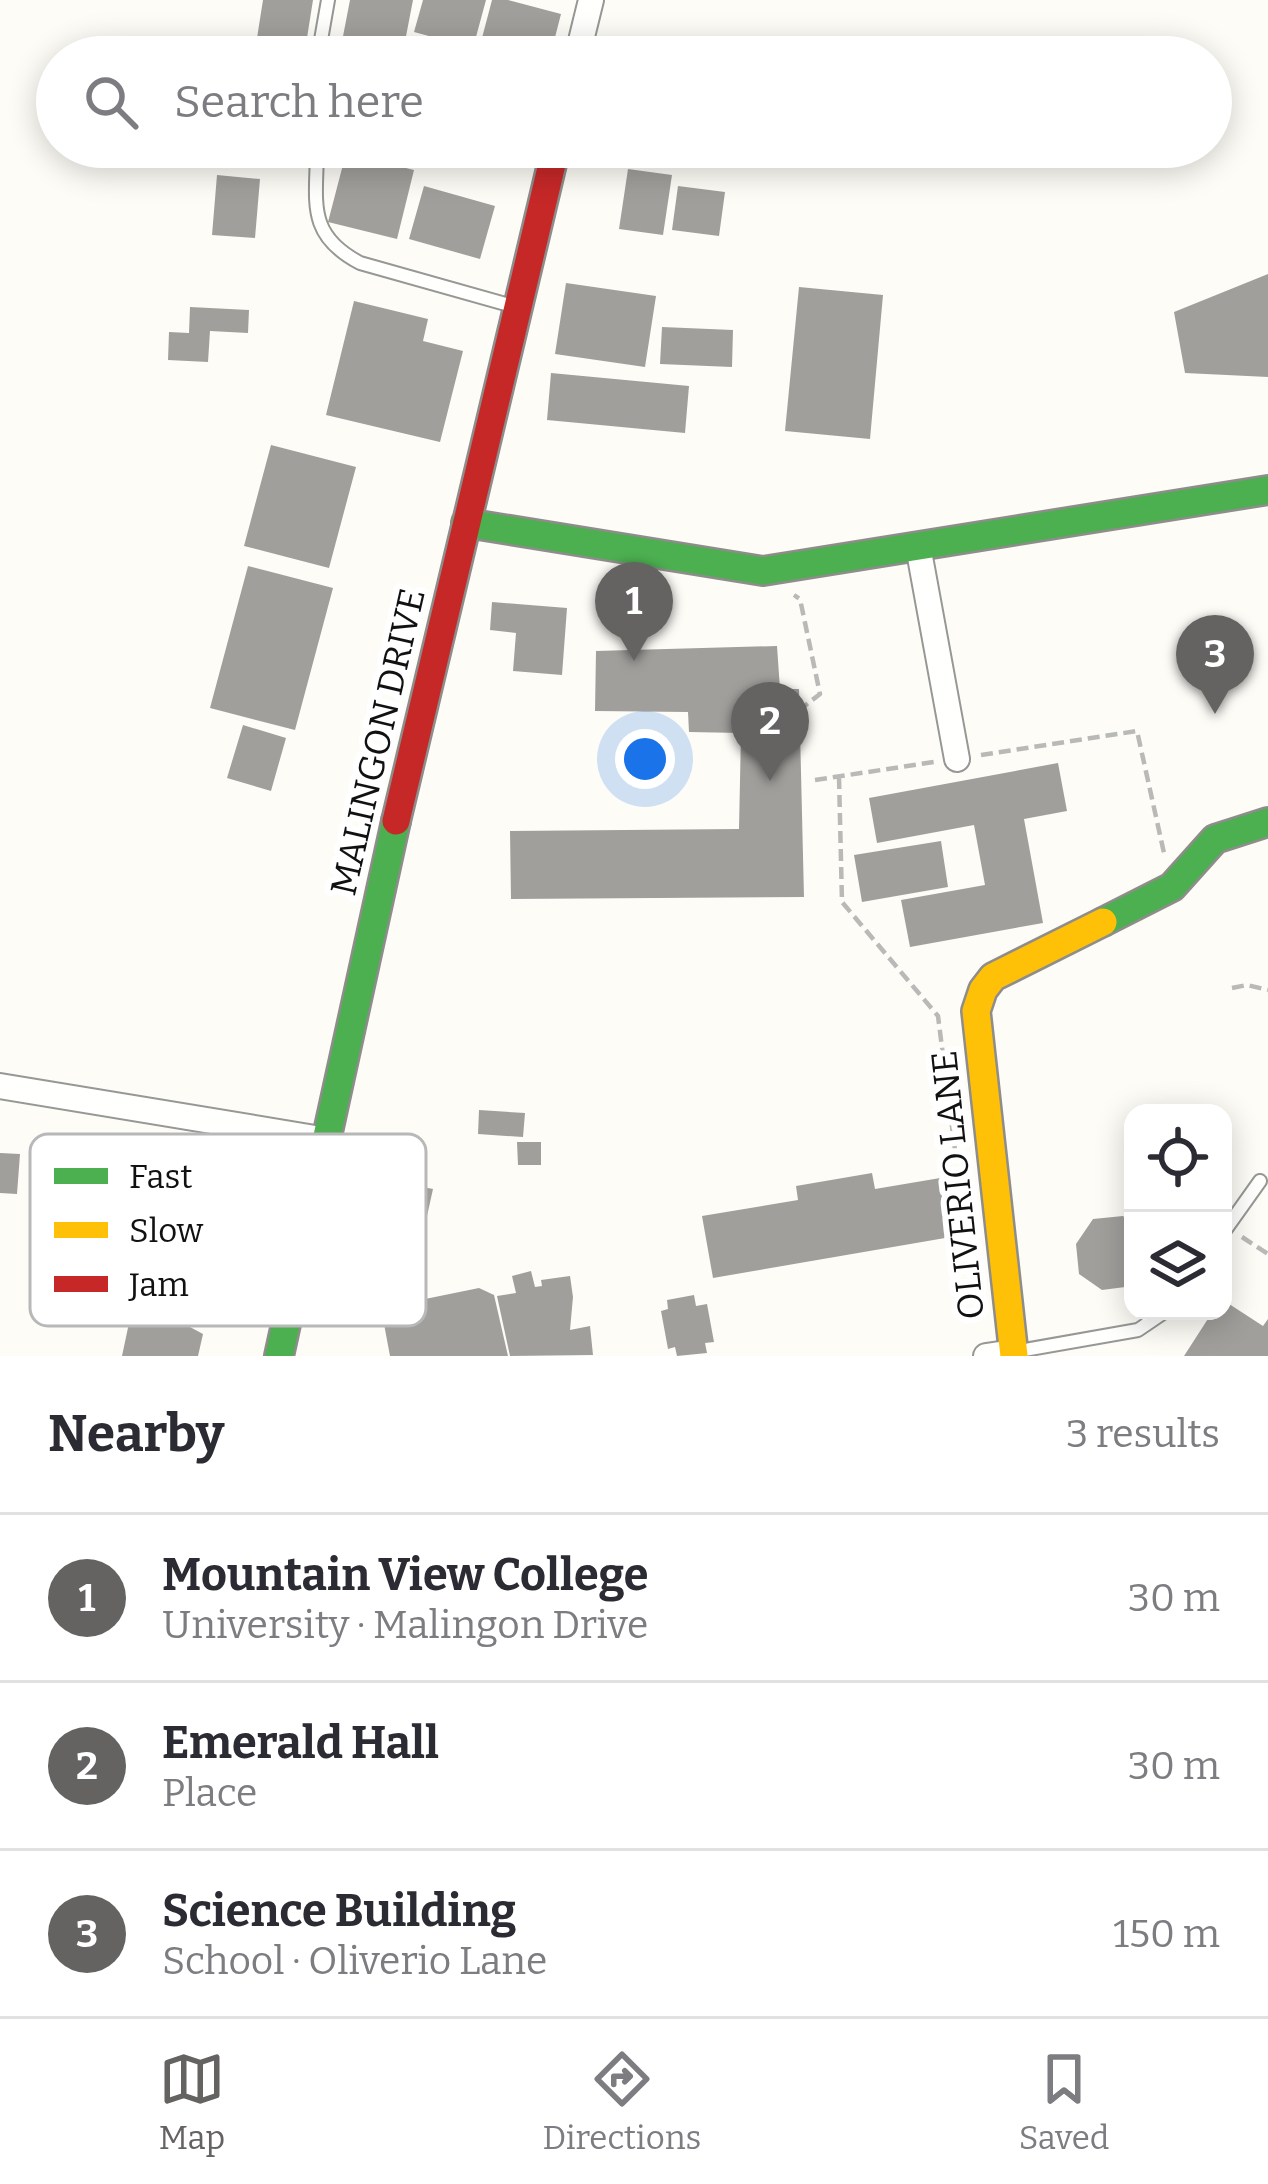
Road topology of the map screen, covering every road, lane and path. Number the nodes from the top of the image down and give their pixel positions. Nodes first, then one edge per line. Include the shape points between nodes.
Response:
1 (328, 0) edge
2 (591, 0) edge
3 (322, 36) edge
4 (583, 36) edge
5 (317, 168) edge
6 (551, 168) edge
7 (517, 307) junction
8 (1268, 490) edge
9 (466, 523) junction
10 (918, 546) junction
11 (763, 571) junction
12 (784, 722) dead end
13 (1137, 731) dead end
14 (957, 759) dead end
15 (838, 777) dead end
16 (1268, 822) edge
17 (1172, 887) junction
18 (1232, 988) dead end
19 (1268, 990) edge
20 (0, 1086) edge
21 (291, 1134) edge
22 (328, 1134) edge
23 (990, 1155) junction
24 (1261, 1181) dead end
25 (1232, 1220) edge
26 (1232, 1234) edge
27 (1268, 1254) edge
28 (1153, 1320) edge
29 (286, 1326) edge
30 (1004, 1354) edge
31 (279, 1356) edge

1 - 3 lane
2 - 4 street
5 - 7 lane via 317,220 336,250
6 - 7 street, MALINGON DRIVE
7 - 9 street, MALINGON DRIVE
8 - 10 street
9 - 11 street
9 - 22 street, MALINGON DRIVE
10 - 11 street
10 - 14 street
11 - 12 path via 800,599 820,694
13 - 17 path
15 - 23 path via 842,902 938,1016 956,1158
16 - 17 street, OLIVERIO LANE via 1215,839
17 - 23 street, OLIVERIO LANE via 1007,967 983,990 976,1011
18 - 19 path
20 - 21 street
23 - 30 street, OLIVERIO LANE
24 - 25 lane
26 - 27 path
28 - 30 lane via 1138,1330
29 - 31 street, MALINGON DRIVE

